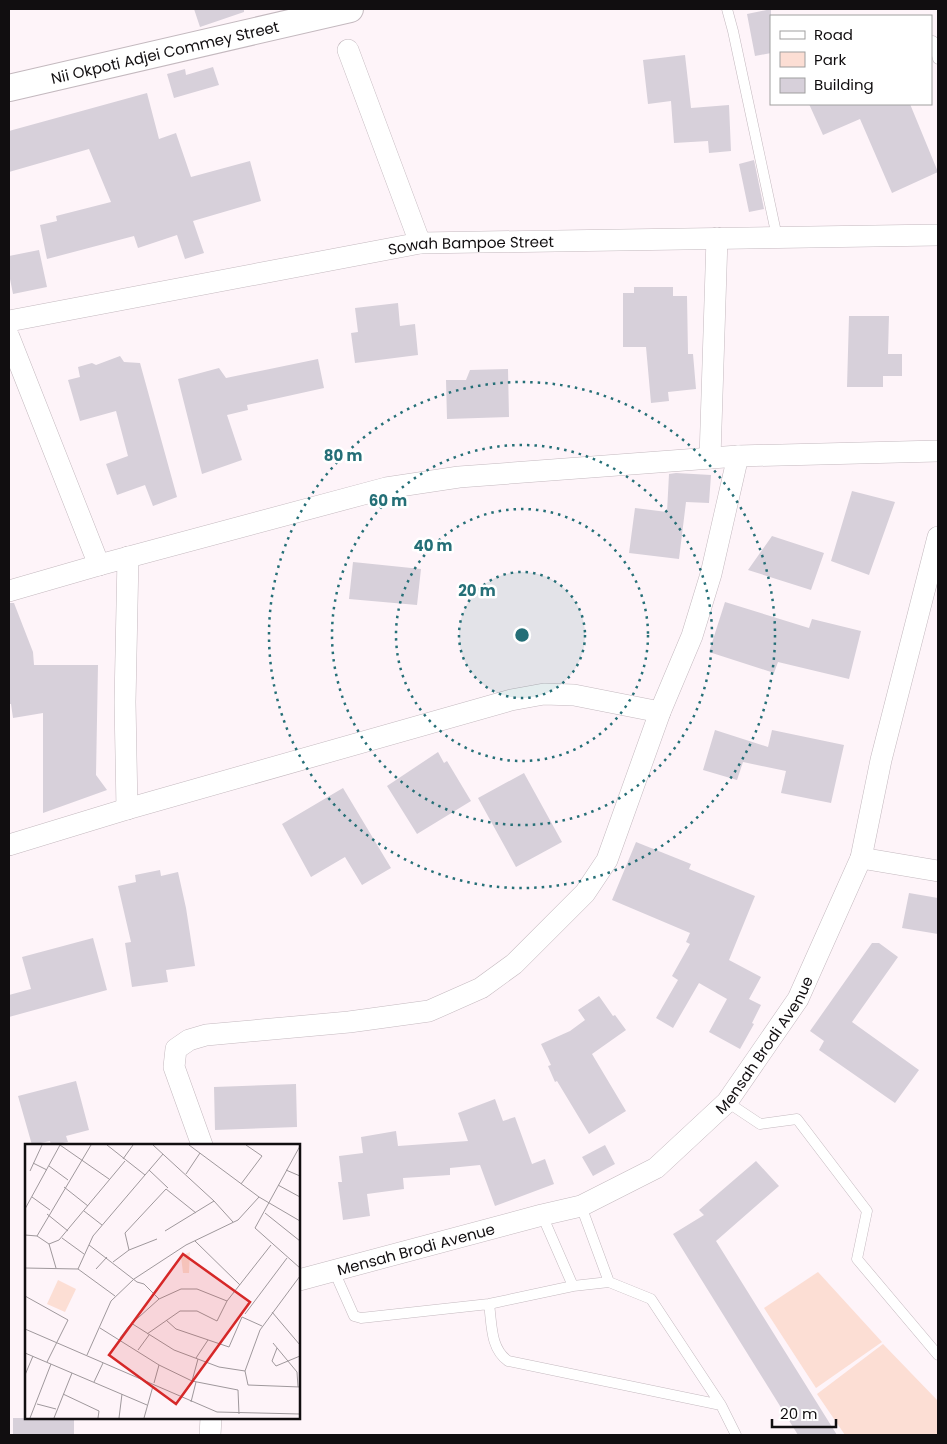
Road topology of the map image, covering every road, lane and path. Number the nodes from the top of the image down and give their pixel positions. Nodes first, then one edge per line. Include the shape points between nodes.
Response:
1 (727, 9) edge
2 (336, 10) edge
3 (932, 40) dead end
4 (348, 50) dead end
5 (938, 59) edge
6 (9, 88) edge
7 (938, 235) edge
8 (717, 238) junction
9 (777, 238) junction
10 (420, 244) junction
11 (9, 321) edge
12 (9, 337) edge
13 (938, 451) edge
14 (738, 456) junction
15 (710, 458) junction
16 (938, 537) edge
17 (128, 557) junction
18 (99, 565) junction
19 (9, 591) edge
20 (660, 712) junction
21 (126, 809) junction
22 (9, 845) edge
23 (861, 858) junction
24 (938, 871) edge
25 (727, 1102) junction
26 (202, 1144) edge
27 (581, 1206) junction
28 (542, 1214) junction
29 (334, 1271) junction
30 (300, 1280) edge
31 (609, 1282) junction
32 (573, 1286) junction
33 (489, 1304) junction
34 (938, 1355) edge
35 (721, 1404) junction
36 (211, 1419) edge
37 (210, 1435) edge
38 (736, 1435) edge

1 - 9 lane
2 - 6 street, Nii Okpoti Adjei Commey Street
3 - 5 lane
4 - 10 street
7 - 9 street, Sowah Bampoe Street
8 - 9 street, Sowah Bampoe Street
8 - 10 street, Sowah Bampoe Street
8 - 15 street
10 - 11 street, Sowah Bampoe Street
12 - 18 street
13 - 14 street
14 - 15 street
14 - 20 street via 711,574 692,636
15 - 17 street via 459,477 386,488
16 - 23 street, Mensah Brodi Avenue via 881,760
17 - 18 street
17 - 21 street
18 - 19 street
20 - 21 street via 574,695 544,694
20 - 26 street via 607,860 585,892 544,936 481,988 429,1011 206,1035 189,1040 176,1049 174,1067
21 - 22 street
23 - 24 street
23 - 25 street, Mensah Brodi Avenue via 798,999
25 - 27 street, Mensah Brodi Avenue via 656,1168
25 - 34 lane via 760,1124 797,1119 867,1211 857,1259
27 - 28 street, Mensah Brodi Avenue
27 - 31 lane
28 - 29 street, Mensah Brodi Avenue
28 - 32 lane
29 - 30 street, Mensah Brodi Avenue
29 - 33 lane via 350,1310 361,1318
31 - 32 lane
31 - 35 lane via 651,1299
32 - 33 lane
33 - 35 lane via 495,1347 508,1361
35 - 38 lane
36 - 37 street

